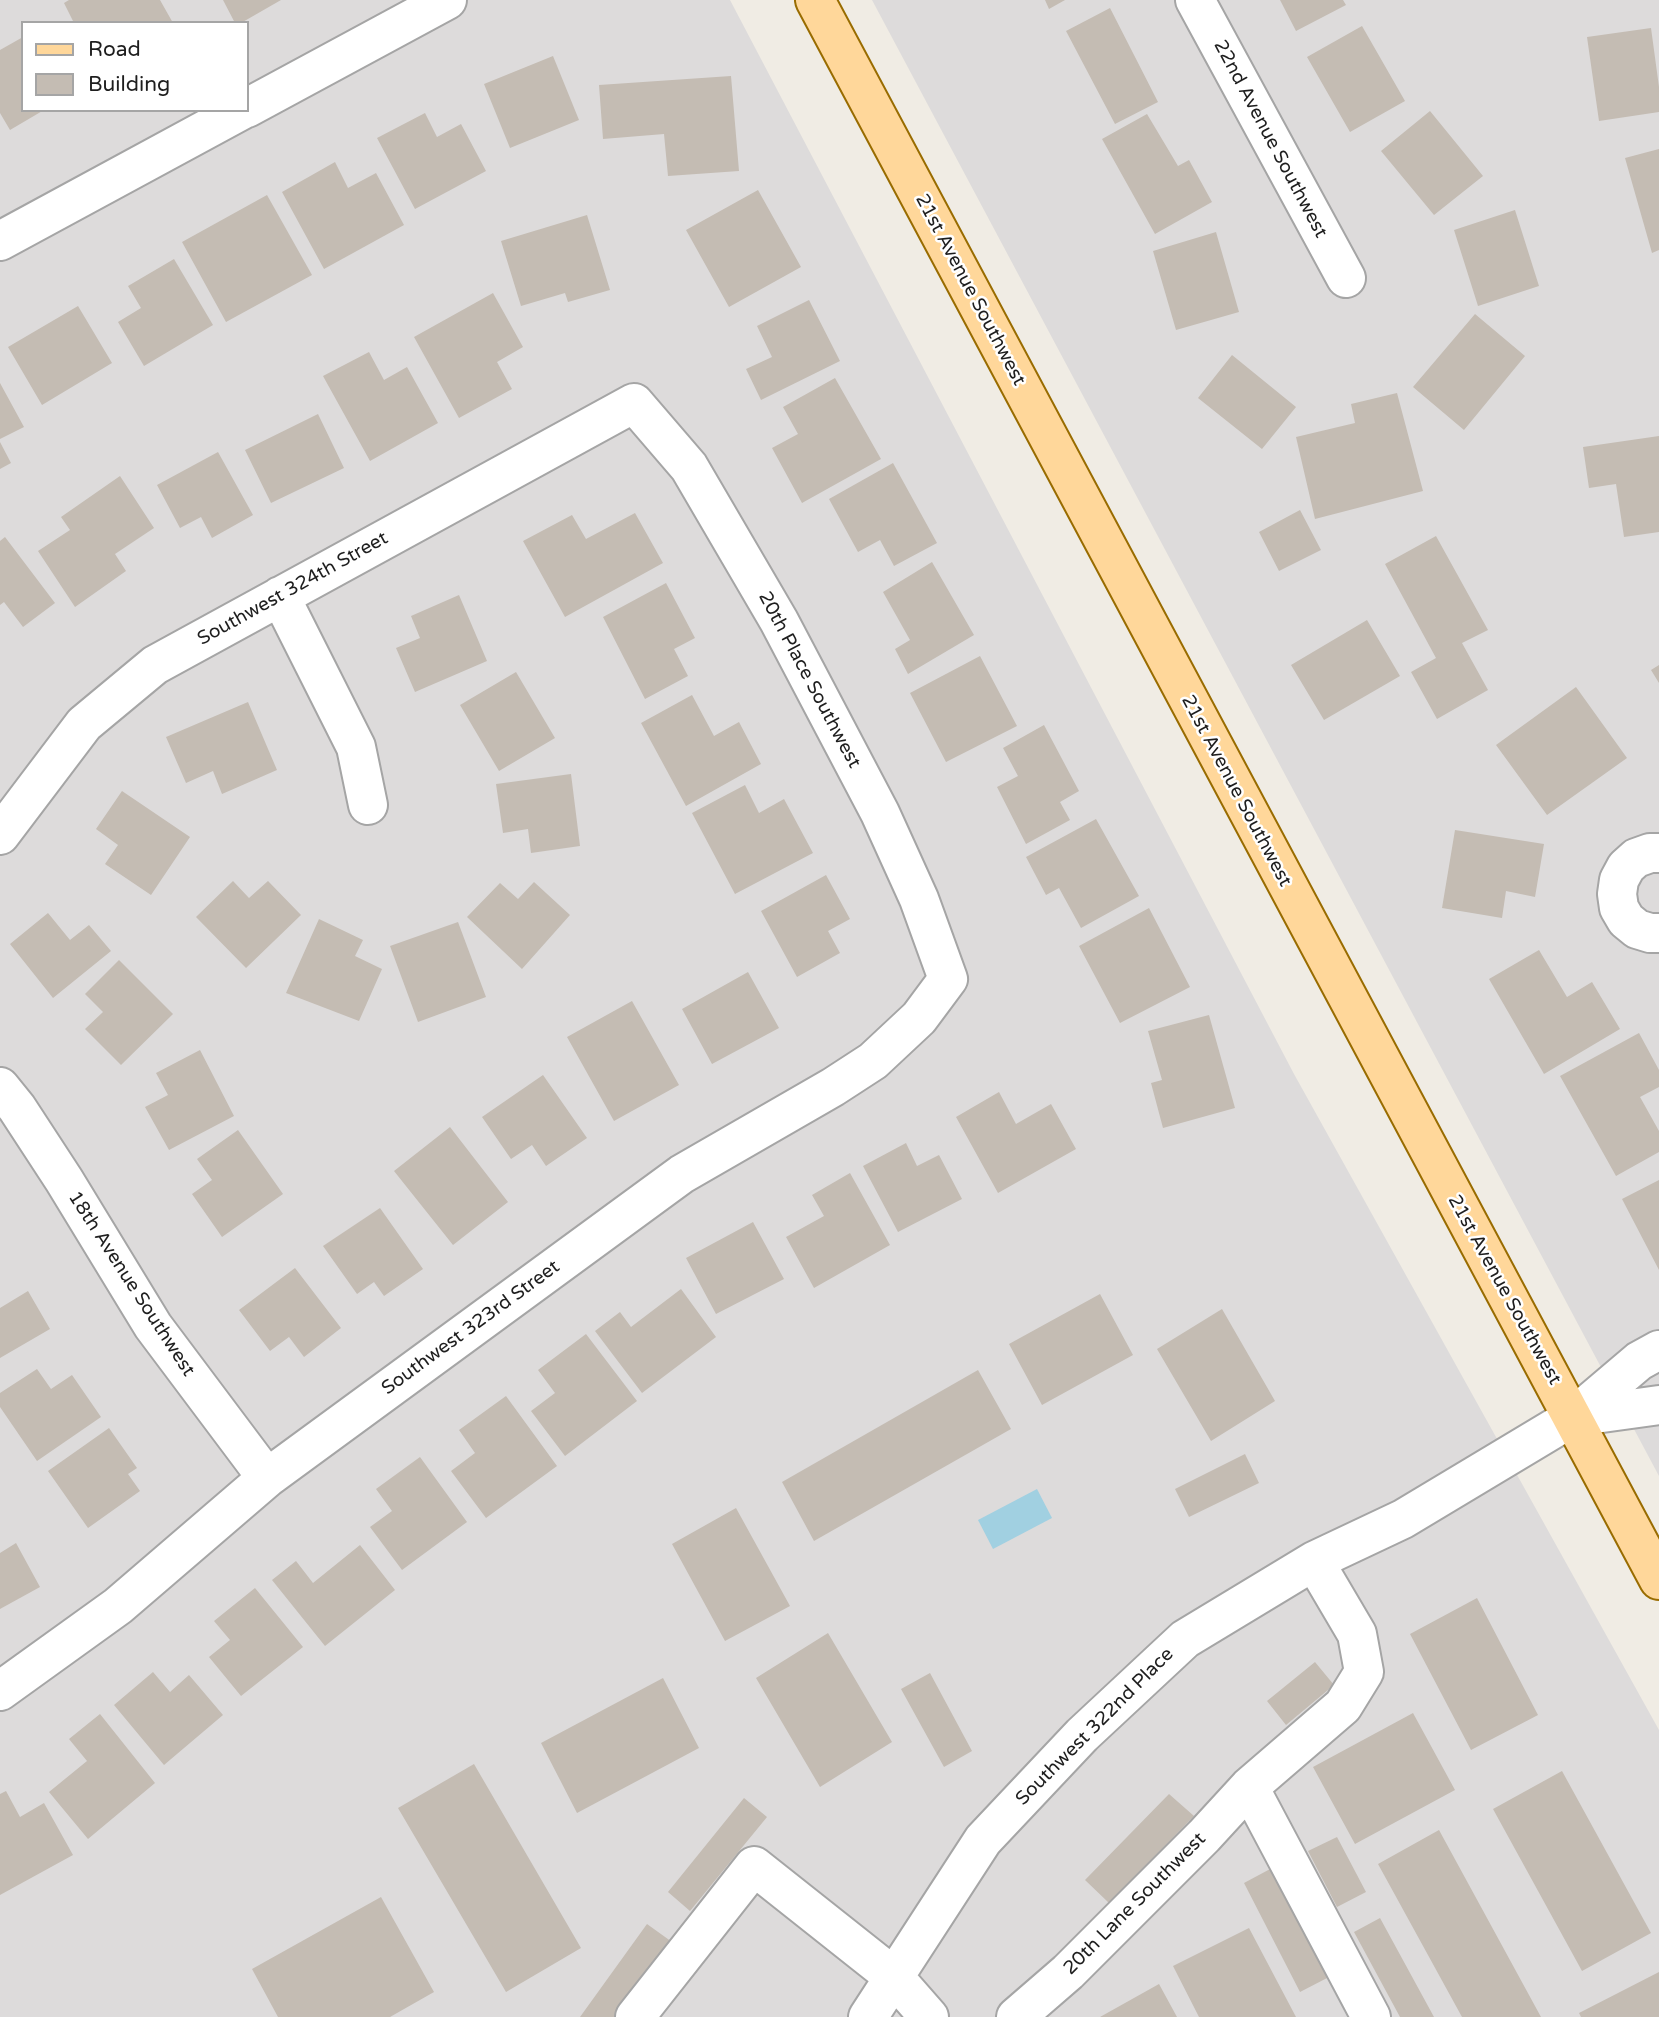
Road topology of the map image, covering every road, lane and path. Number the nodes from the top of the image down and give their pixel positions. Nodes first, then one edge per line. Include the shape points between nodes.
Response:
1 (447, 0) edge
2 (815, 0) edge
3 (1195, 0) edge
4 (248, 107) edge
5 (239, 112) edge
6 (0, 241) edge
7 (1346, 278) dead end
8 (634, 403) joint
9 (280, 596) junction
10 (368, 805) dead end
11 (0, 835) edge
12 (1659, 853) edge
13 (1659, 933) edge
14 (948, 979) joint
15 (0, 1087) edge
16 (1659, 1350) edge
17 (1659, 1405) edge
18 (1573, 1417) junction
19 (267, 1478) junction
20 (1314, 1561) junction
21 (1659, 1580) edge
22 (0, 1691) edge
23 (1249, 1787) junction
24 (894, 1977) junction
25 (635, 2017) edge
26 (868, 2017) edge
27 (929, 2017) edge
28 (1017, 2017) edge
29 (1371, 2017) edge

1 - 4 street
2 - 18 main road, 21st Avenue Southwest
3 - 7 street, 22nd Avenue Southwest
5 - 6 street
8 - 9 street, Southwest 324th Street
8 - 14 street, 20th Place Southwest via 689,467 779,621 880,813
9 - 10 street via 356,747
9 - 11 street, Southwest 324th Street via 155,665 84,724
12 - 13 street via 1636,858 1626,867 1617,894 1626,920 1637,929
14 - 19 street, Southwest 323rd Street via 919,1018 873,1061 682,1174
15 - 19 street, 18th Avenue Southwest via 64,1180 153,1326
16 - 18 street, Southwest 322nd Place via 1639,1361
17 - 18 street, Southwest 322nd Place
18 - 20 street, Southwest 322nd Place via 1403,1519
18 - 21 main road, 21st Avenue Southwest
19 - 22 street, Southwest 323rd Street via 118,1606
20 - 23 street, 20th Lane Southwest via 1357,1634 1364,1672 1343,1706
20 - 24 street, Southwest 322nd Place via 1185,1639 1082,1735 983,1840
23 - 28 street, 20th Lane Southwest via 1068,1972
23 - 29 street
24 - 25 street via 754,1866
24 - 26 street
24 - 27 street

